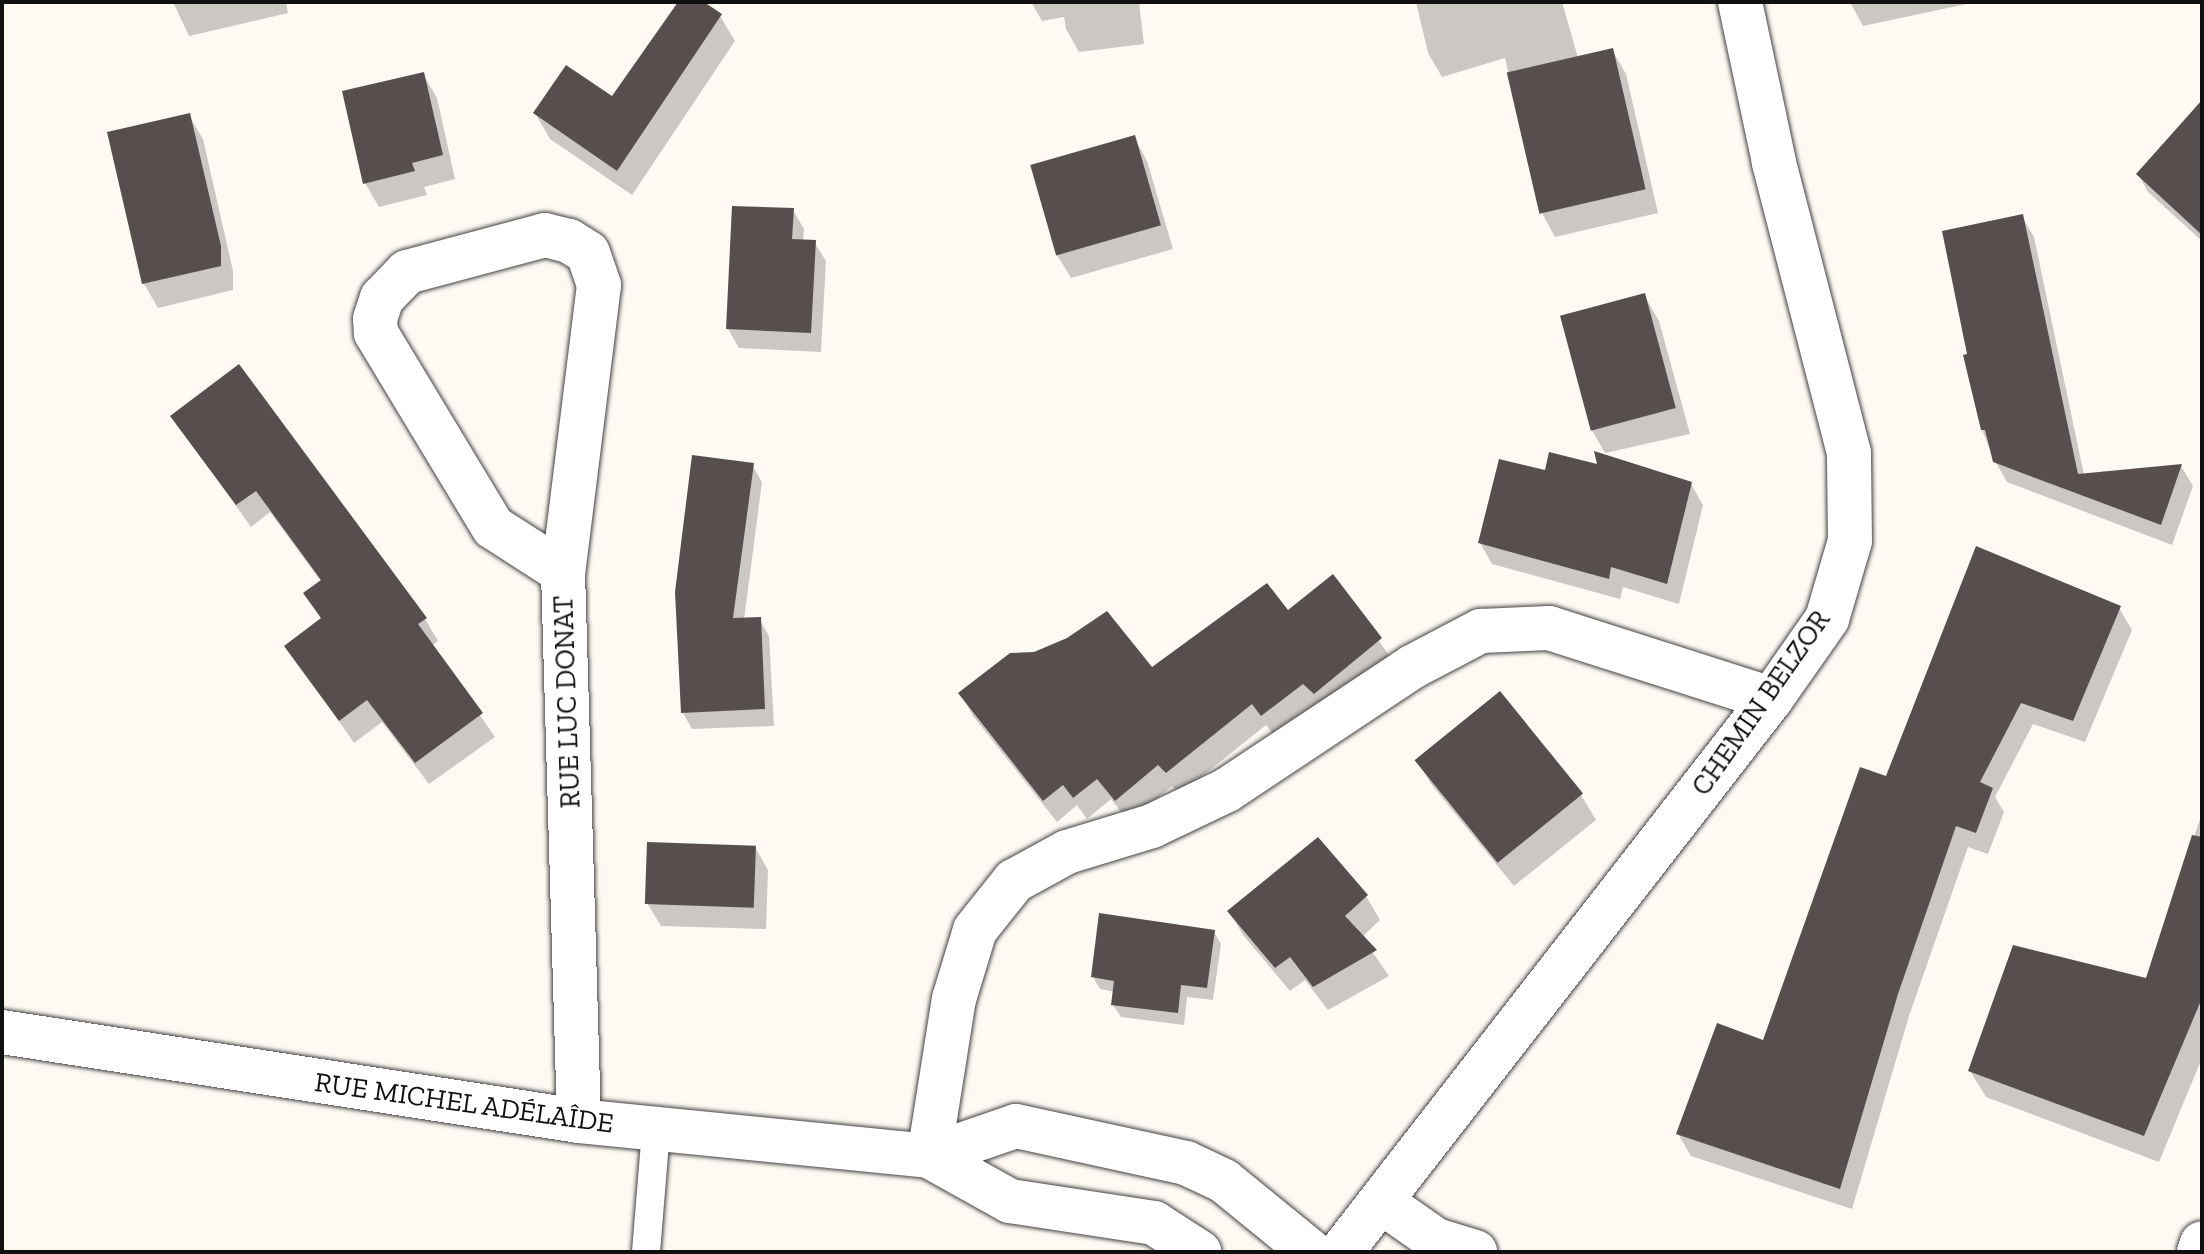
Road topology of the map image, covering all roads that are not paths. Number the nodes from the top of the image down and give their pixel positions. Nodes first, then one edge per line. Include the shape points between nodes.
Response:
1 (1740, 2) edge
2 (563, 572) junction
3 (1771, 699) junction
4 (2, 1032) edge
5 (579, 1121) junction
6 (656, 1130) junction
7 (929, 1156) junction
8 (1383, 1203) junction
9 (2202, 1243) edge
10 (646, 1252) edge
11 (1199, 1252) edge
12 (1311, 1252) edge
13 (1341, 1252) edge
14 (1475, 1252) edge
15 (2199, 1252) edge

1 - 3 street, CHEMIN BELZOR via 1774,162 1849,453 1850,541 1827,619
2 - 2 street, RUE LUC DONAT via 599,285 588,253 545,235 407,272 382,298 376,333 493,527
2 - 5 street, RUE LUC DONAT
3 - 7 street via 1549,628 1481,631 1412,667 1227,790 1152,826 1067,852 1014,881 975,930 954,999
3 - 8 street, CHEMIN BELZOR
4 - 5 street, RUE MICHEL ADÉLAÎDE
5 - 6 street, RUE MICHEL ADÉLAÎDE
6 - 7 street, RUE MICHEL ADÉLAÎDE
6 - 10 lane
7 - 11 street, RUE MICHEL ADÉLAÎDE via 1010,1201 1154,1223
7 - 12 street, RUE MICHEL ADÉLAÎDE via 1016,1126 1186,1163 1224,1181
8 - 13 street, CHEMIN BELZOR
8 - 14 street via 1436,1240
9 - 15 street

